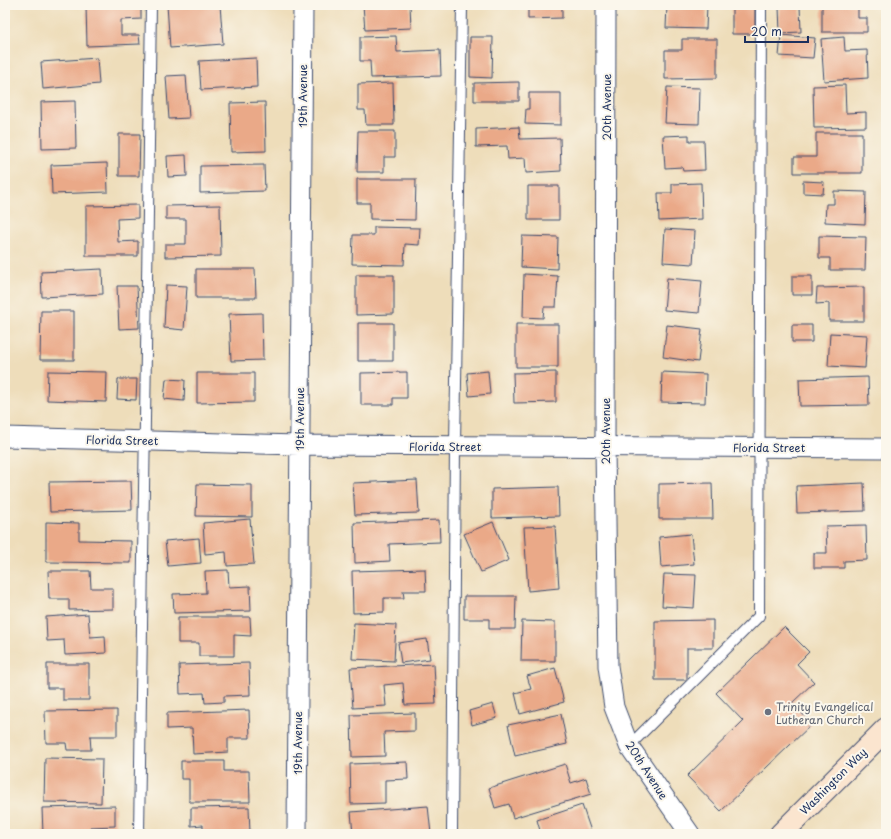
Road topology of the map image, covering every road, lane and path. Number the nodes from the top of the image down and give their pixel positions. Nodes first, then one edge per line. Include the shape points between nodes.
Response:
1 (151, 5) edge
2 (302, 5) edge
3 (462, 5) edge
4 (606, 5) edge
5 (761, 5) edge
6 (5, 438) edge
7 (144, 441) junction
8 (299, 445) junction
9 (455, 445) junction
10 (605, 447) junction
11 (760, 447) junction
12 (886, 448) edge
13 (886, 729) edge
14 (630, 746) junction
15 (139, 834) edge
16 (297, 834) edge
17 (452, 834) edge
18 (690, 834) edge
19 (780, 834) edge

1 - 7 lane
2 - 8 street, 19th Avenue
3 - 9 lane
4 - 10 street, 20th Avenue
5 - 11 lane
6 - 7 street, Florida Street
7 - 8 street, Florida Street
7 - 15 lane
8 - 9 street, Florida Street
8 - 16 street, 19th Avenue
9 - 10 street, Florida Street
9 - 17 lane
10 - 11 street, Florida Street
10 - 14 street, 20th Avenue via 608,666 614,707
11 - 12 street, Florida Street
11 - 14 lane via 759,616
13 - 19 main road, Washington Way
14 - 18 street, 20th Avenue

